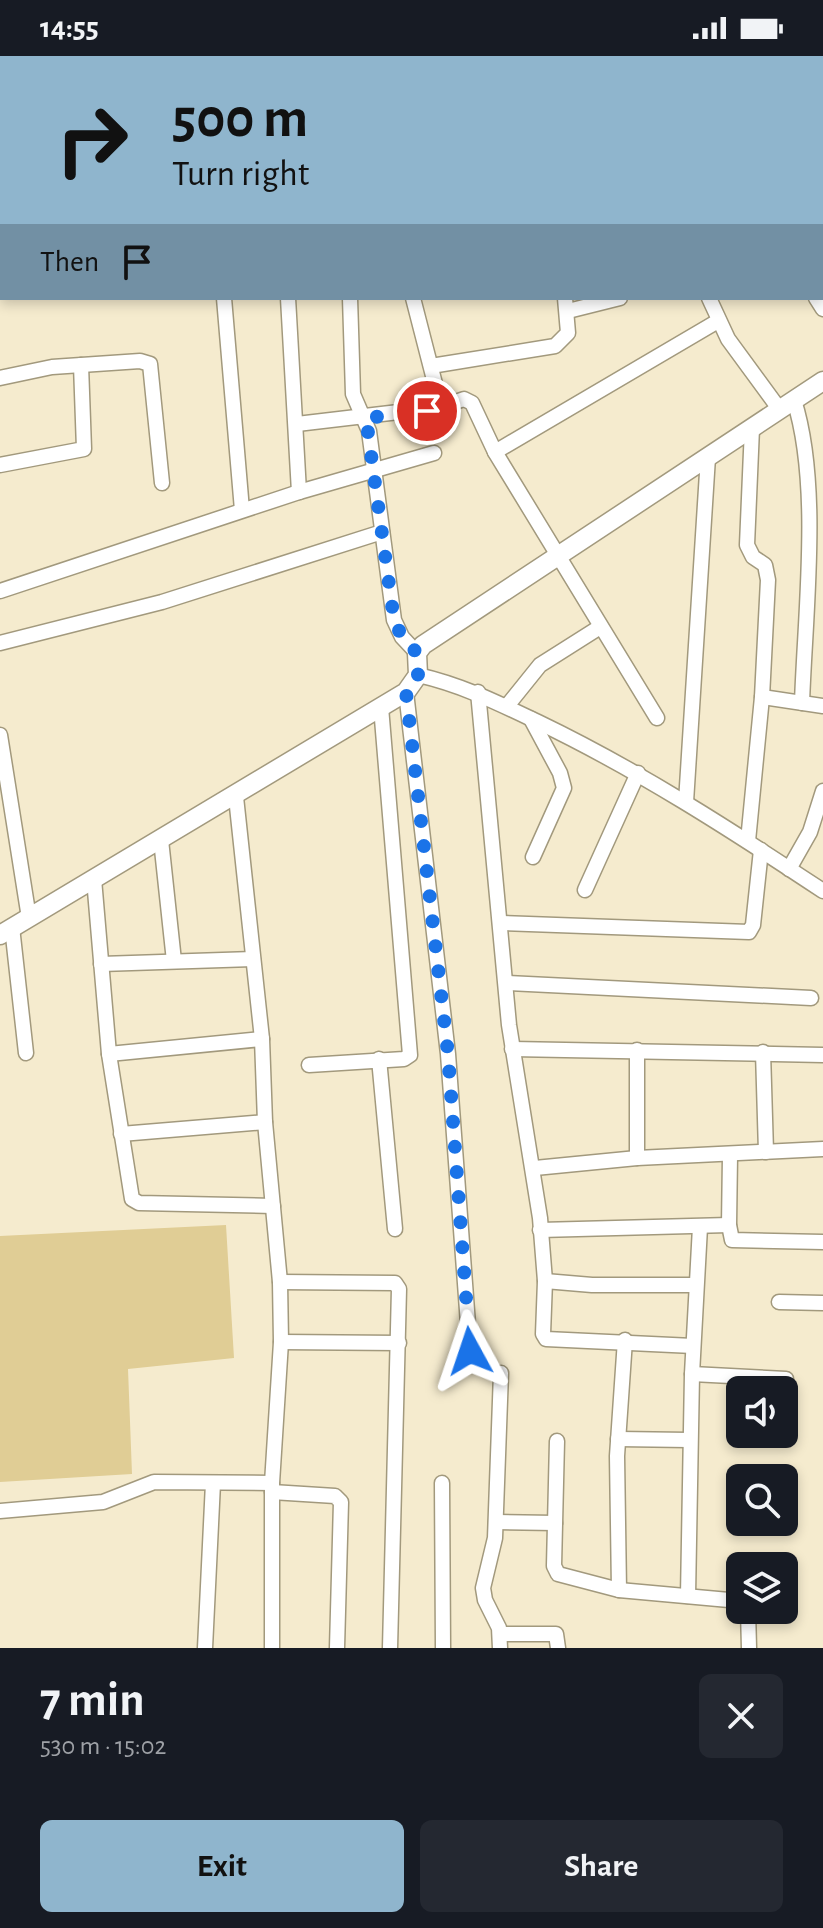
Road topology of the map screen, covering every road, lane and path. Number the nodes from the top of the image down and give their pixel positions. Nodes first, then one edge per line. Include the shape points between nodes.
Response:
1 (224, 300) edge
2 (288, 300) edge
3 (350, 300) edge
4 (414, 300) edge
5 (605, 300) edge
6 (710, 300) edge
7 (566, 305) edge
8 (718, 321) junction
9 (81, 365) junction
10 (431, 366) junction
11 (0, 378) edge
12 (823, 381) edge
13 (787, 405) junction
14 (441, 407) junction
15 (366, 418) junction
16 (297, 424) junction
17 (752, 428) junction
18 (495, 452) junction
19 (434, 453) dead end
20 (708, 457) junction
21 (0, 465) edge
22 (375, 468) junction
23 (162, 483) dead end
24 (299, 492) junction
25 (242, 510) junction
26 (382, 532) junction
27 (557, 557) junction
28 (0, 591) edge
29 (600, 627) junction
30 (0, 643) edge
31 (417, 653) junction
32 (418, 675) junction
33 (406, 692) junction
34 (478, 692) junction
35 (762, 697) junction
36 (802, 703) junction
37 (507, 706) junction
38 (823, 706) edge
39 (381, 707) junction
40 (657, 718) dead end
41 (531, 719) junction
42 (0, 735) edge
43 (638, 773) junction
44 (823, 791) edge
45 (236, 797) junction
46 (686, 802) junction
47 (161, 840) junction
48 (748, 841) junction
49 (761, 850) junction
50 (533, 857) dead end
51 (789, 869) junction
52 (94, 879) junction
53 (585, 890) dead end
54 (823, 891) edge
55 (29, 918) junction
56 (500, 923) junction
57 (6, 931) edge
58 (253, 959) junction
59 (174, 961) junction
60 (101, 964) junction
61 (506, 983) junction
62 (811, 998) dead end
63 (262, 1039) junction
64 (512, 1049) junction
65 (637, 1050) junction
66 (763, 1052) junction
67 (26, 1053) dead end
68 (109, 1054) junction
69 (823, 1055) edge
70 (379, 1059) junction
71 (309, 1065) dead end
72 (265, 1122) junction
73 (121, 1134) junction
74 (823, 1149) edge
75 (766, 1152) junction
76 (730, 1156) junction
77 (637, 1158) junction
78 (535, 1168) junction
79 (273, 1206) junction
80 (729, 1225) junction
81 (700, 1227) junction
82 (395, 1229) dead end
83 (540, 1230) junction
84 (823, 1242) edge
85 (545, 1281) junction
86 (280, 1282) junction
87 (696, 1285) junction
88 (779, 1302) dead end
89 (823, 1303) edge
90 (625, 1340) junction
91 (281, 1342) junction
92 (399, 1343) junction
93 (693, 1346) junction
94 (470, 1351) dead end
95 (501, 1373) dead end
96 (692, 1374) junction
97 (730, 1376) edge
98 (618, 1439) junction
99 (689, 1440) junction
100 (557, 1441) dead end
101 (213, 1483) junction
102 (442, 1483) dead end
103 (272, 1488) junction
104 (0, 1511) edge
105 (496, 1522) junction
106 (555, 1523) junction
107 (619, 1590) junction
108 (688, 1596) junction
109 (726, 1600) edge
110 (748, 1624) edge
111 (500, 1641) edge
112 (205, 1648) edge
113 (272, 1648) edge
114 (337, 1648) edge
115 (390, 1648) edge
116 (443, 1648) edge
117 (558, 1648) edge
118 (749, 1648) edge

1 - 25 street
2 - 16 street
3 - 15 street via 353,394
4 - 10 street
5 - 7 street
6 - 8 street
7 - 10 street via 568,333 555,346
8 - 13 street via 741,359
8 - 18 street
9 - 11 street
9 - 21 street via 84,449
9 - 23 street via 150,364
10 - 14 street
12 - 13 street
13 - 17 street
13 - 36 street via 802,424 809,483
14 - 15 street
14 - 18 street via 464,399 472,403
15 - 16 street
15 - 22 street
16 - 24 street
17 - 20 street
17 - 35 street via 747,545 765,565 768,580
18 - 27 street
19 - 22 street
20 - 27 street
20 - 46 street
22 - 24 street
22 - 26 street
24 - 25 street
25 - 28 street
26 - 30 street via 162,602
26 - 31 street via 394,620
27 - 29 street
27 - 31 street
29 - 37 street via 540,665
29 - 40 street
31 - 32 street
32 - 33 street
32 - 34 street
33 - 39 street
33 - 94 street via 448,1054
34 - 37 street
34 - 56 street
35 - 36 street
35 - 48 street
36 - 38 street
37 - 41 street
39 - 45 street
39 - 70 street via 410,1053 404,1059
41 - 43 street
41 - 50 street via 564,788
42 - 55 street
43 - 46 street
43 - 53 street
44 - 51 street via 810,832
45 - 47 street
45 - 58 street
46 - 48 street
47 - 52 street
47 - 59 street
48 - 49 street
49 - 51 street
49 - 56 street via 749,932
51 - 54 street
52 - 55 street
52 - 60 street
55 - 57 street
56 - 61 street
57 - 67 street
58 - 59 street
58 - 63 street
59 - 60 street
60 - 68 street
61 - 62 street
61 - 64 street
63 - 68 street
63 - 72 street
64 - 65 street
64 - 78 street
65 - 66 street
65 - 77 street
66 - 69 street
66 - 75 street
68 - 73 street
70 - 71 street
70 - 82 street
72 - 73 street
72 - 79 street
73 - 79 street via 135,1202
74 - 75 street
75 - 76 street
76 - 77 street
76 - 80 street
77 - 78 street
78 - 83 street
79 - 86 street
80 - 81 street
80 - 84 street via 729,1236 736,1242
81 - 83 street
81 - 87 street
83 - 85 street
85 - 87 street
85 - 90 street via 546,1339
86 - 91 street
86 - 92 street via 395,1283
87 - 93 street
88 - 89 street
90 - 93 street
90 - 98 street
91 - 92 street
91 - 103 street
92 - 115 street
93 - 96 street
95 - 105 street
96 - 97 street
96 - 99 street
98 - 99 street
98 - 107 street
99 - 108 street
100 - 106 street
101 - 103 street
101 - 104 street via 154,1482 103,1502
101 - 112 street
102 - 116 street
103 - 113 street
103 - 114 street via 341,1499
105 - 106 street
105 - 111 street via 483,1588
106 - 107 street via 558,1574
107 - 108 street
108 - 109 street
110 - 118 street
111 - 117 street via 556,1634

